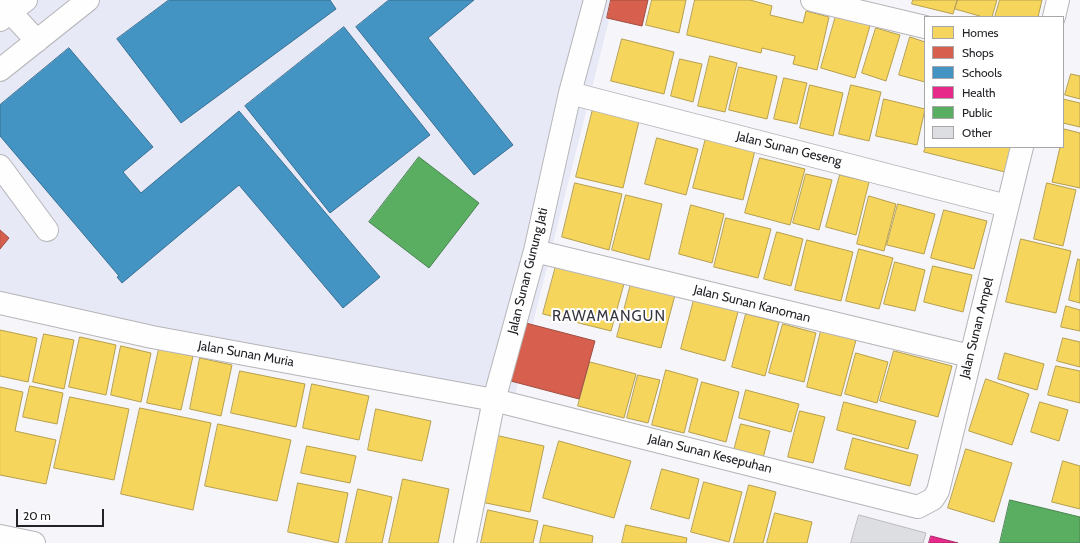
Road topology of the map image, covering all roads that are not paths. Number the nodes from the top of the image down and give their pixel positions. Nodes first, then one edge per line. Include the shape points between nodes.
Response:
1 (88, 0) edge
2 (595, 0) edge
3 (812, 0) edge
4 (1058, 0) edge
5 (9, 8) edge
6 (1054, 16) edge
7 (924, 27) edge
8 (37, 41) junction
9 (0, 70) edge
10 (570, 93) junction
11 (1022, 148) edge
12 (0, 166) edge
13 (1007, 206) junction
14 (47, 230) dead end
15 (535, 251) junction
16 (0, 303) edge
17 (970, 356) junction
18 (494, 400) junction
19 (925, 505) joint
20 (5, 539) edge
21 (34, 543) edge
22 (465, 543) edge

1 - 8 street
2 - 10 street, Jalan Sunan Gunung Jati
3 - 7 street
4 - 6 street
5 - 8 street
8 - 9 street
10 - 13 street, Jalan Sunan Geseng
10 - 15 street, Jalan Sunan Gunung Jati
11 - 13 street, Jalan Sunan Ampel
12 - 14 street
13 - 17 street, Jalan Sunan Ampel
15 - 17 street, Jalan Sunan Kanoman
15 - 18 street, Jalan Sunan Gunung Jati
16 - 18 street, Jalan Sunan Muria via 152,337
17 - 19 street, Jalan Sunan Ampel via 938,491
18 - 19 street, Jalan Sunan Kesepuhan via 918,507
18 - 22 street, Jalan Sunan Gunung Jati
20 - 21 street

